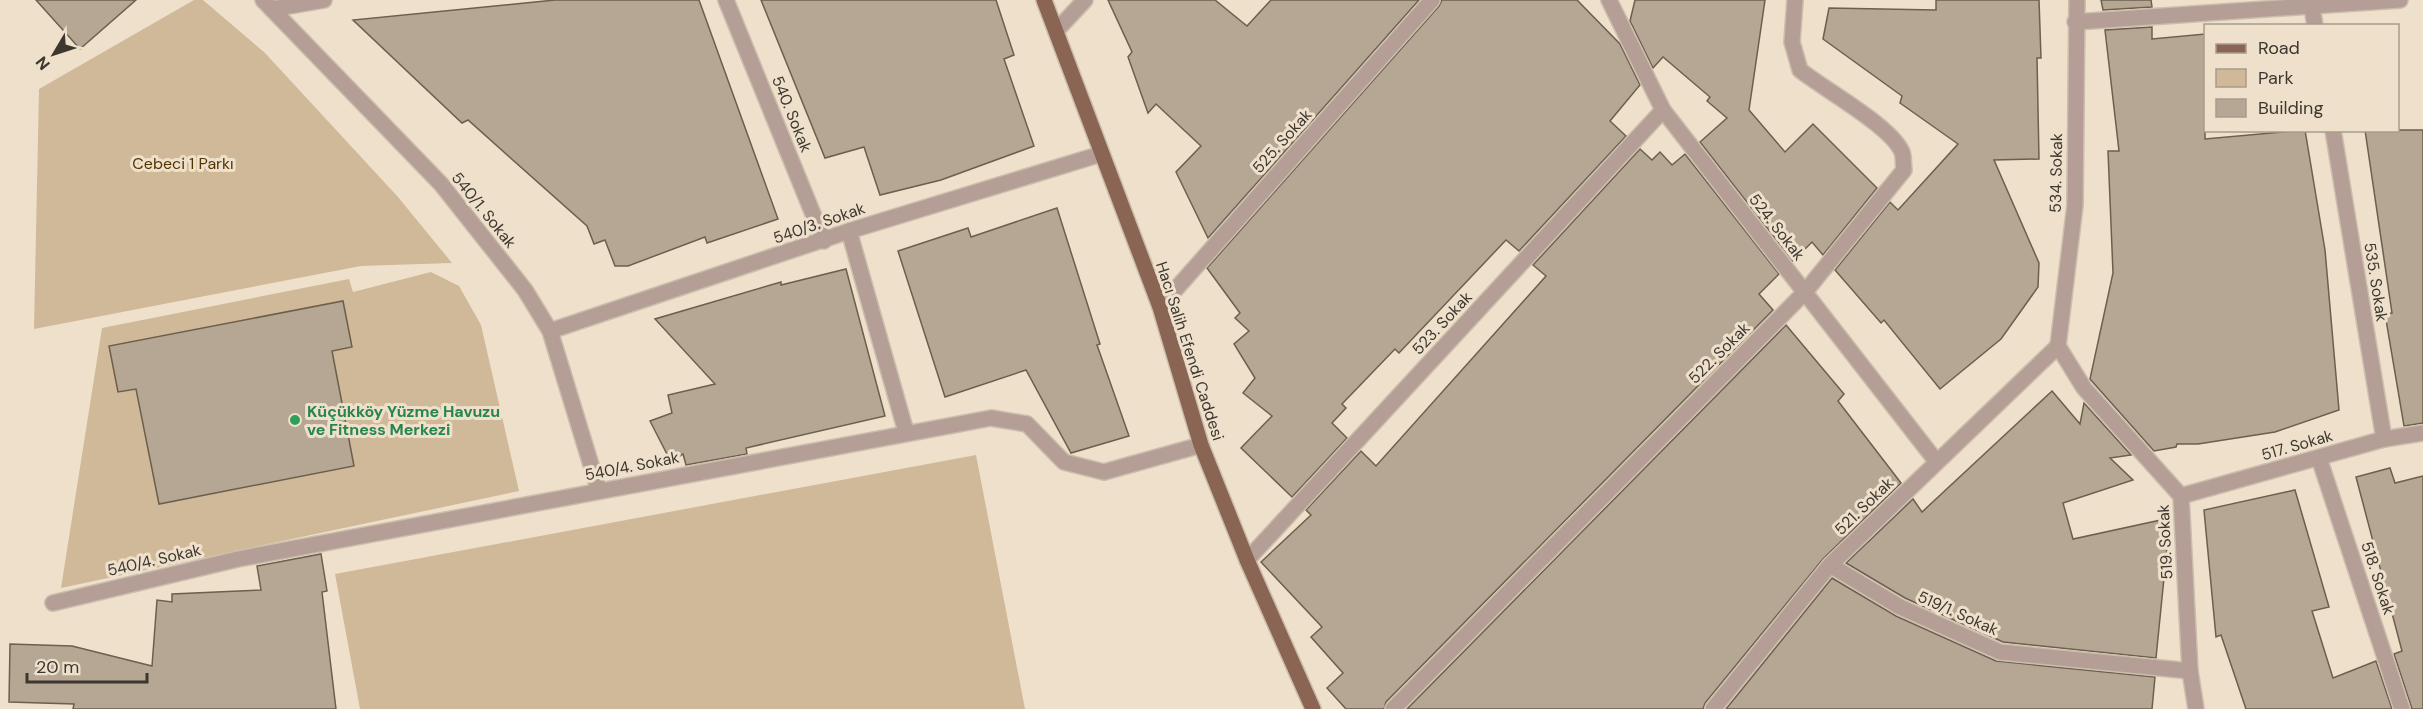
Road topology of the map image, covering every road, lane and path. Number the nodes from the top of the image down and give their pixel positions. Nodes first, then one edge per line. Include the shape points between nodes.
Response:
1 (324, 0) edge
2 (726, 0) edge
3 (1044, 0) edge
4 (1085, 0) edge
5 (1432, 0) edge
6 (1610, 0) edge
7 (1795, 0) edge
8 (2077, 0) edge
9 (2400, 0) edge
10 (268, 5) edge
11 (2312, 7) junction
12 (2075, 22) junction
13 (2315, 24) edge
14 (1056, 32) junction
15 (1663, 110) junction
16 (2333, 132) edge
17 (1101, 154) junction
18 (849, 231) junction
19 (824, 241) junction
20 (1805, 292) junction
21 (1160, 307) junction
22 (550, 331) junction
23 (2058, 346) junction
24 (906, 432) junction
25 (2423, 433) edge
26 (2385, 439) junction
27 (1201, 445) junction
28 (2319, 458) junction
29 (1936, 461) junction
30 (599, 490) junction
31 (2181, 496) junction
32 (1247, 560) junction
33 (1830, 565) junction
34 (54, 603) dead end
35 (2190, 671) junction
36 (1313, 709) edge
37 (1393, 709) edge
38 (1713, 709) edge
39 (2196, 709) edge
40 (2402, 709) edge

1 - 10 street
2 - 19 street, 540. Sokak
3 - 14 main road, Hacı Salih Efendi Caddesi
4 - 14 street
5 - 21 street, 525. Sokak
6 - 15 street, 524. Sokak
7 - 20 street, 522. Sokak via 1792,42 1800,70 1894,139 1903,153 1904,170
8 - 12 street, 534. Sokak
9 - 11 street
10 - 22 street, 540/1. Sokak via 441,184 499,255
11 - 12 street
11 - 13 street
12 - 23 street, 534. Sokak via 2075,205
14 - 17 main road, Hacı Salih Efendi Caddesi
15 - 20 street, 524. Sokak
15 - 32 street, 523. Sokak
16 - 26 street, 535. Sokak
17 - 18 street, 540/3. Sokak
17 - 21 main road, Hacı Salih Efendi Caddesi
18 - 19 street, 540/3. Sokak
18 - 24 street
19 - 22 street, 540/3. Sokak
20 - 29 street, 524. Sokak
20 - 37 street, 522. Sokak
21 - 27 main road, Hacı Salih Efendi Caddesi
22 - 30 street, 540/1. Sokak
23 - 29 street, 521. Sokak
23 - 31 street, 519. Sokak via 2084,388
24 - 27 street, 540/4. Sokak via 991,418 1027,424 1064,462 1104,472
24 - 30 street, 540/4. Sokak
25 - 26 street, 517. Sokak
26 - 28 street, 517. Sokak
27 - 32 main road, Hacı Salih Efendi Caddesi
28 - 31 street, 517. Sokak
28 - 40 street, 518. Sokak
29 - 33 street, 521. Sokak
30 - 34 street, 540/4. Sokak via 238,559
31 - 35 street, 519. Sokak
32 - 36 main road, Hacı Salih Efendi Caddesi
33 - 35 street, 519/1. Sokak via 1900,607 2000,652
33 - 38 street, 521. Sokak
35 - 39 street, 519. Sokak

